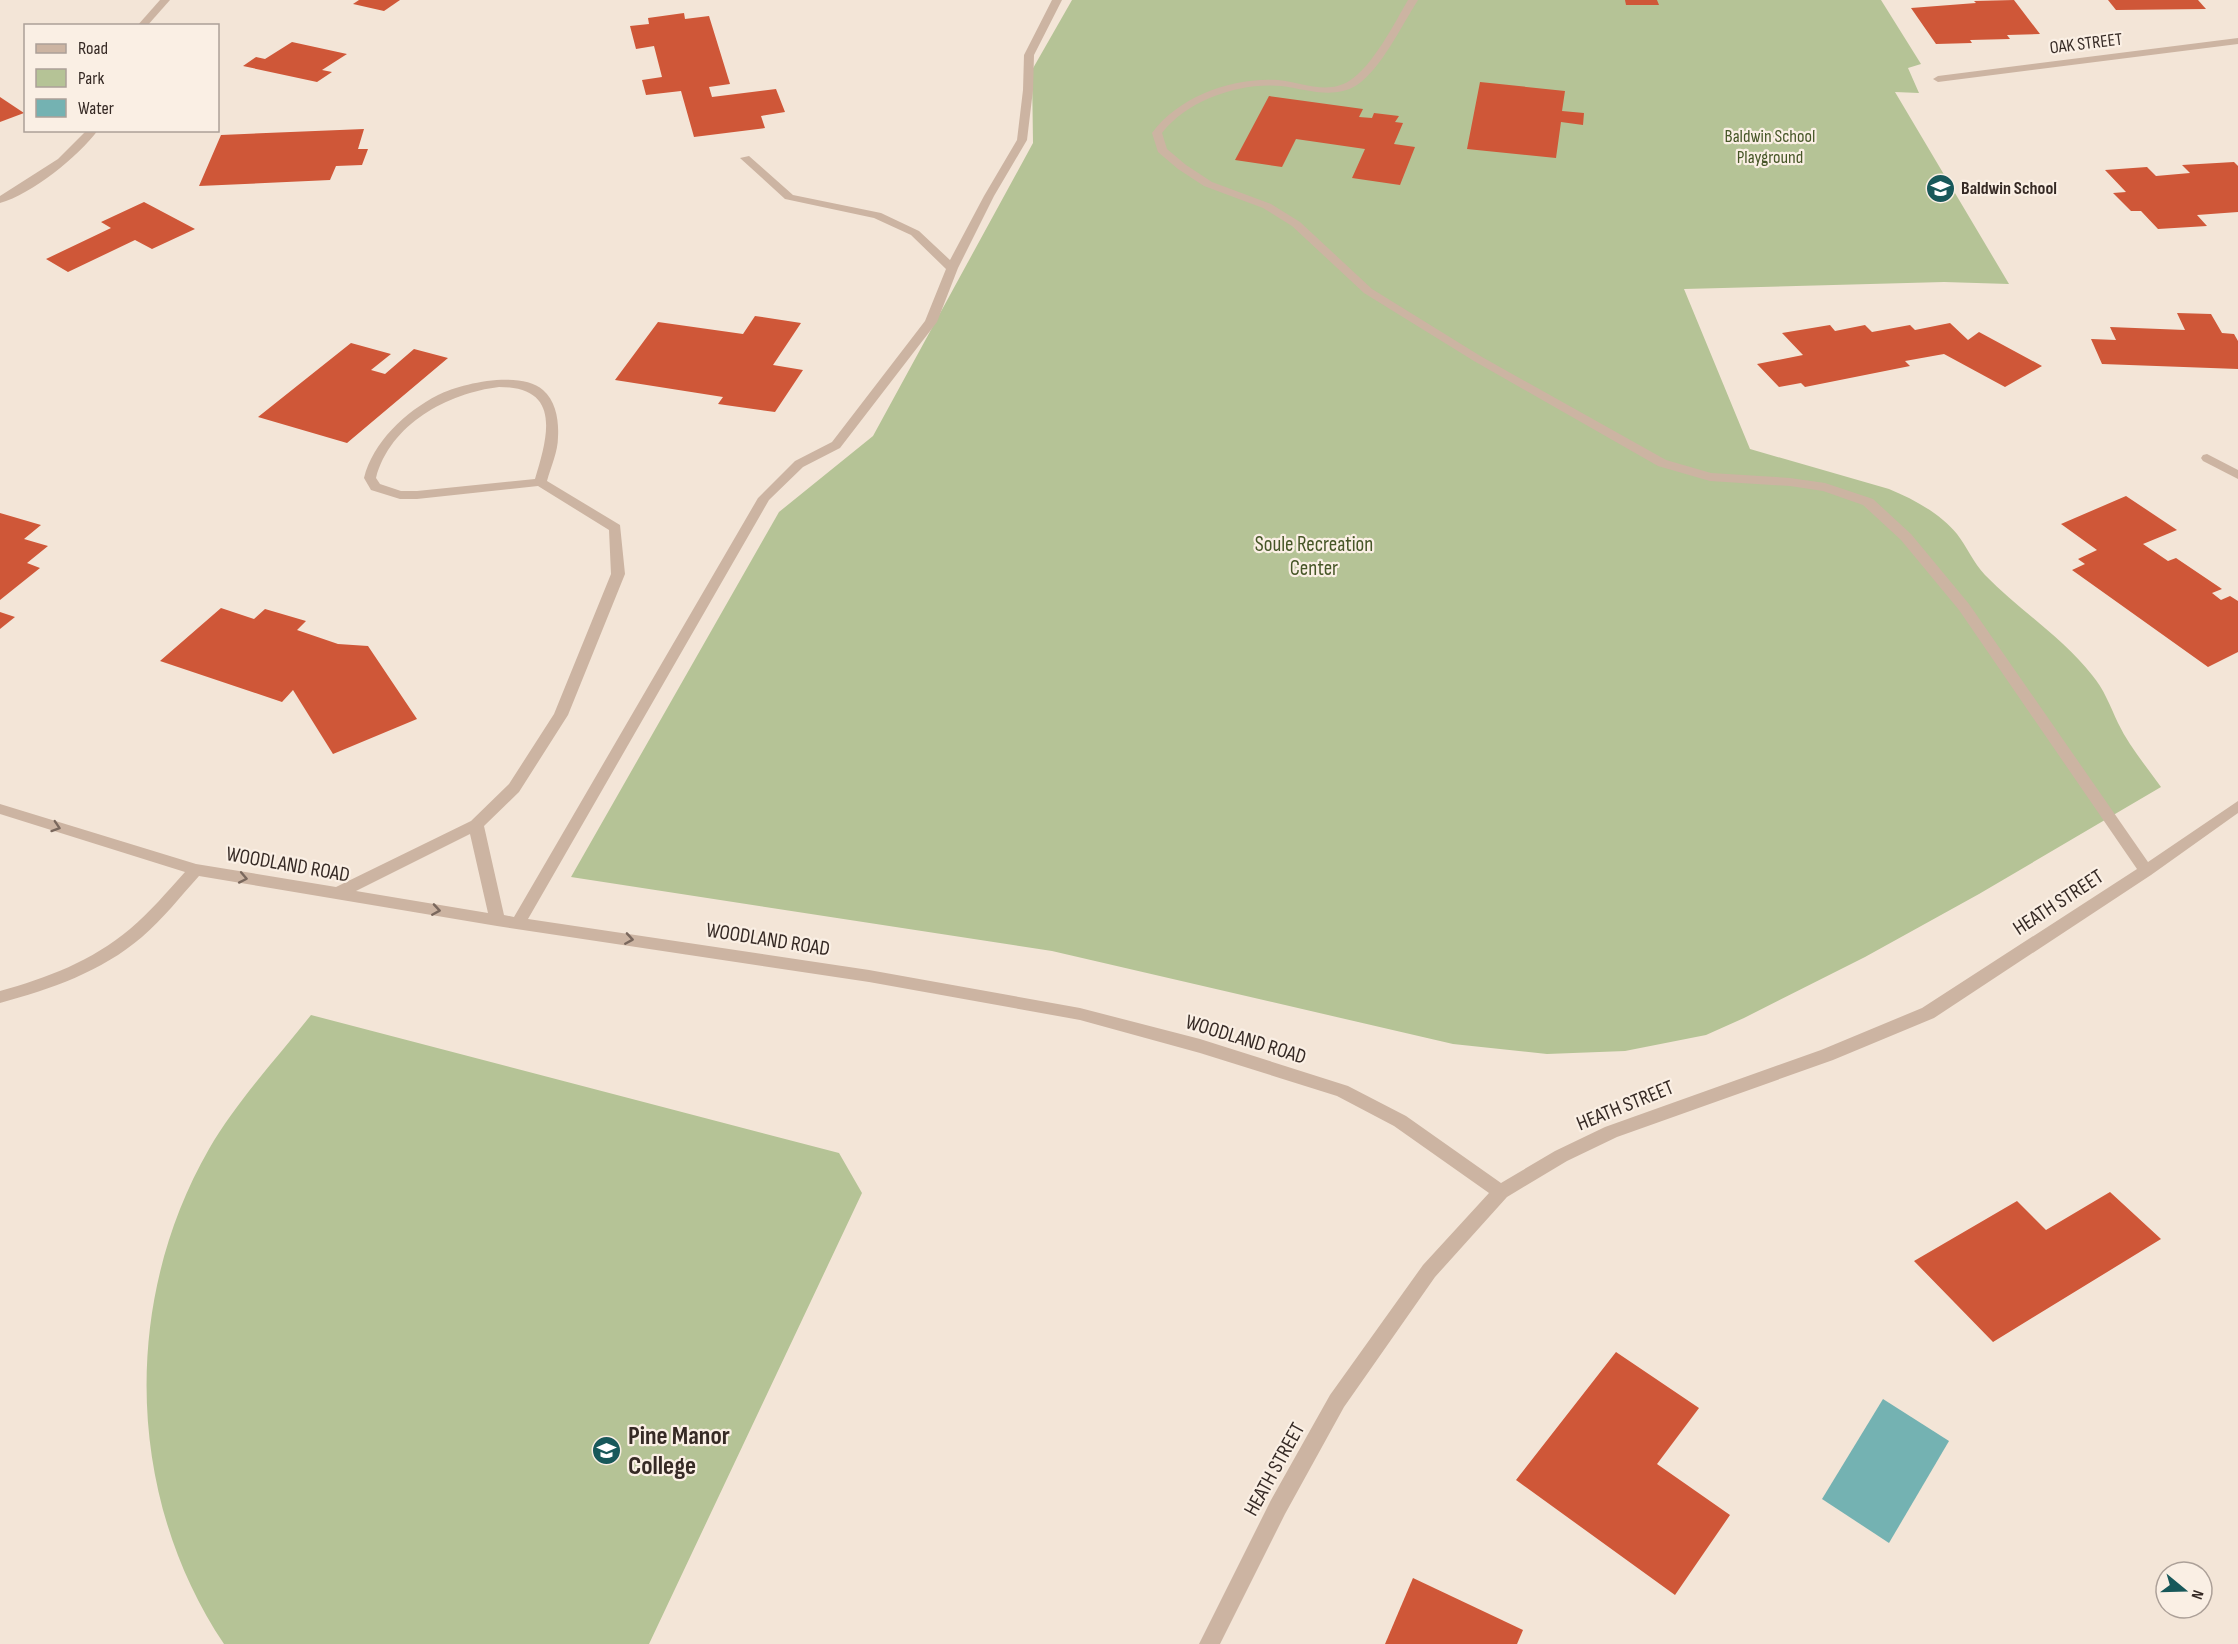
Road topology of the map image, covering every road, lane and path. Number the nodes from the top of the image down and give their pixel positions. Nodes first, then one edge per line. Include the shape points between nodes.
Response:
1 (165, 0) edge
2 (1057, 0) edge
3 (1413, 0) edge
4 (143, 24) edge
5 (2238, 40) edge
6 (1938, 79) dead end
7 (91, 132) edge
8 (745, 158) dead end
9 (0, 200) edge
10 (952, 268) junction
11 (2207, 458) dead end
12 (2238, 475) edge
13 (540, 482) junction
14 (2238, 806) edge
15 (0, 809) edge
16 (476, 825) junction
17 (196, 870) junction
18 (2146, 871) junction
19 (336, 894) junction
20 (497, 920) junction
21 (518, 923) junction
22 (0, 997) edge
23 (1501, 1192) junction
24 (1209, 1644) edge

1 - 4 street
2 - 10 street via 1029,55 1022,140
3 - 18 street via 1356,81 1330,90 1261,84 1206,97 1176,112 1161,126 1157,133 1161,150 1208,184 1267,206 1296,224 1368,291 1478,359 1662,463 1710,477 1826,487 1868,502 1906,537 1964,607
5 - 6 street, OAK STREET
7 - 9 street via 52,170
8 - 10 street via 789,197 877,215 915,233
10 - 21 street via 931,322 836,445 799,464 764,498
11 - 12 street
13 - 13 street via 553,434 546,401 538,391 505,383 477,385 445,397 416,415 377,456 370,478 375,487 400,495
13 - 16 street via 615,528 618,574 561,715 514,788
14 - 18 street, HEATH STREET
15 -> 17 street, WOODLAND ROAD
16 - 19 street
16 - 20 street
17 -> 19 street, WOODLAND ROAD
17 - 22 street via 148,922 112,951 48,983
18 - 23 street, HEATH STREET via 1928,1013 1827,1055 1611,1132
19 -> 20 street, WOODLAND ROAD
20 - 21 street, WOODLAND ROAD
21 -> 23 street, WOODLAND ROAD via 975,995 1080,1014 1200,1046 1342,1091 1400,1121
23 - 24 street, HEATH STREET via 1429,1271 1337,1401

